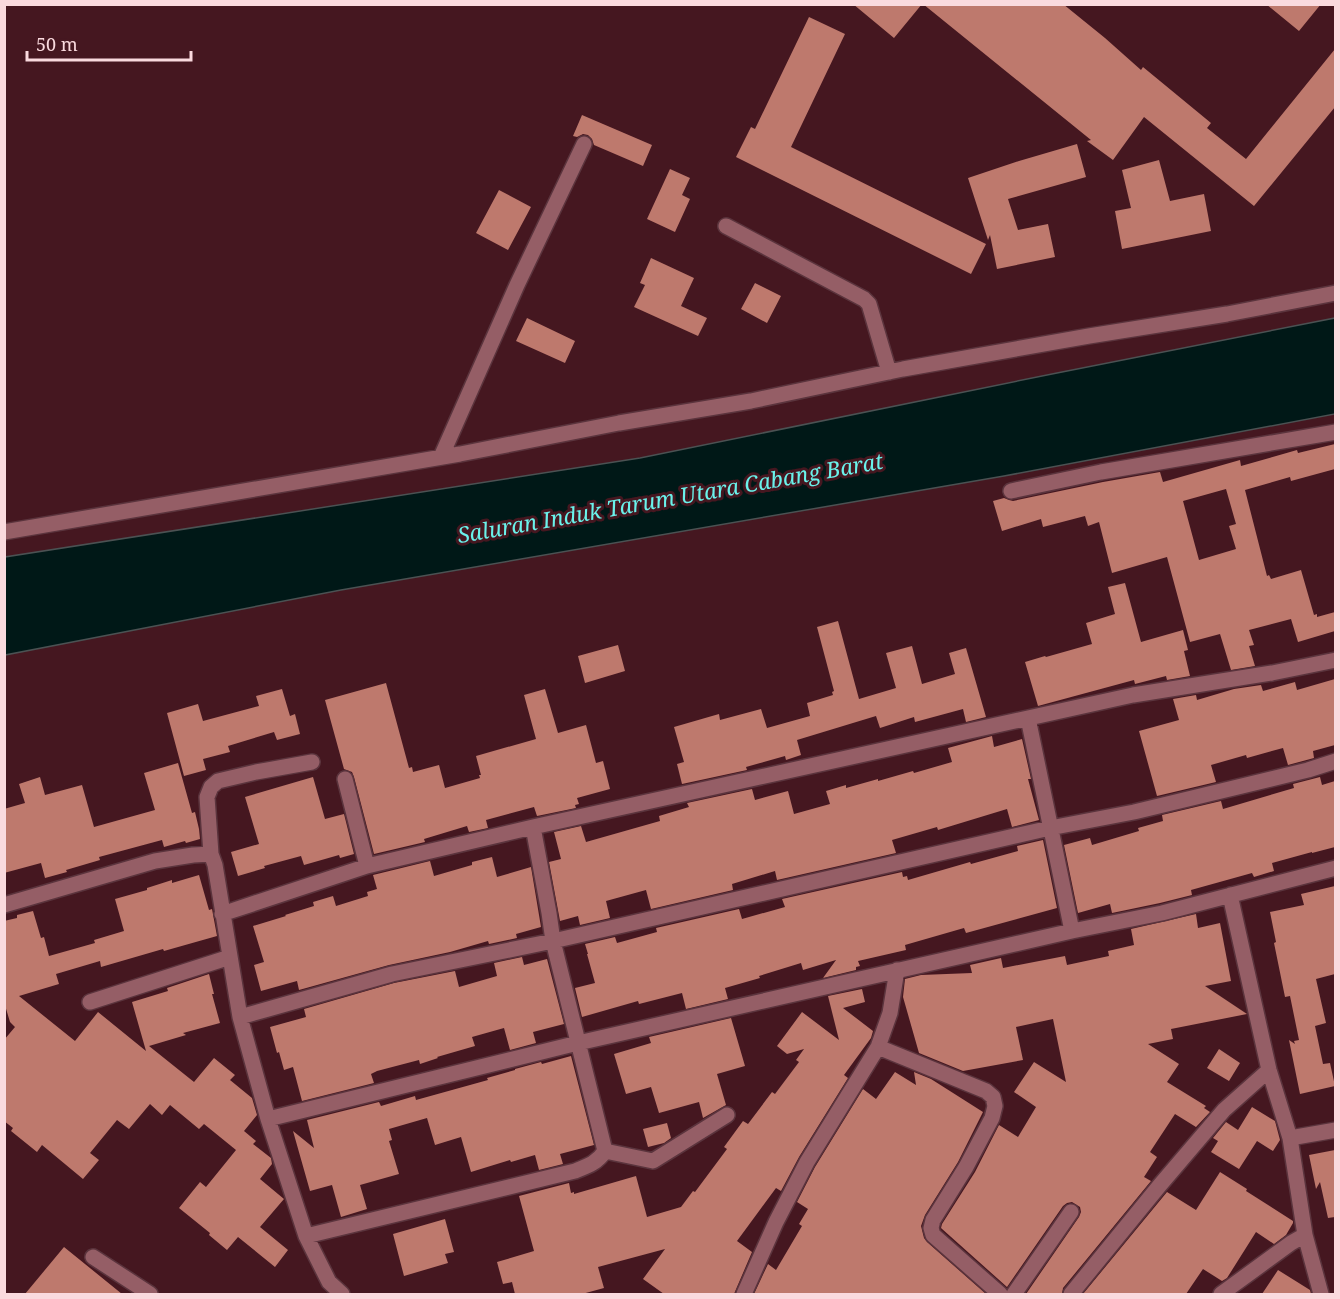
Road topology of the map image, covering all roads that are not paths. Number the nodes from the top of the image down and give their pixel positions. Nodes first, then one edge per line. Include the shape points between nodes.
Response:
1 (584, 144) dead end
2 (726, 226) dead end
3 (1335, 293) edge
4 (889, 372) junction
5 (1335, 432) edge
6 (441, 457) junction
7 (1011, 491) dead end
8 (4, 532) edge
9 (1335, 660) edge
10 (1028, 718) junction
11 (1335, 761) edge
12 (312, 762) dead end
13 (345, 779) dead end
14 (533, 827) junction
15 (1050, 828) junction
16 (211, 854) junction
17 (368, 866) junction
18 (1335, 868) edge
19 (1230, 896) junction
20 (4, 905) edge
21 (222, 914) junction
22 (1072, 931) junction
23 (552, 941) junction
24 (230, 957) junction
25 (897, 970) junction
26 (90, 1002) dead end
27 (240, 1017) junction
28 (578, 1043) junction
29 (878, 1047) junction
30 (1269, 1070) junction
31 (728, 1115) dead end
32 (268, 1119) junction
33 (1335, 1130) edge
34 (1290, 1138) junction
35 (605, 1151) junction
36 (1071, 1212) dead end
37 (1305, 1235) junction
38 (306, 1236) junction
39 (93, 1257) dead end
40 (150, 1294) edge
41 (342, 1294) edge
42 (744, 1294) edge
43 (997, 1294) edge
44 (1014, 1294) edge
45 (1071, 1294) edge
46 (1221, 1294) edge
47 (1321, 1294) edge

1 - 6 street
2 - 4 street via 864,299 869,304
3 - 4 street
4 - 6 street
5 - 7 street
6 - 8 street
9 - 10 street via 1132,694
10 - 14 street
10 - 15 street
11 - 15 street via 1134,812
12 - 16 street via 218,781 211,787 207,797
13 - 17 street
14 - 17 street
14 - 23 street
15 - 22 street
15 - 23 street
16 - 20 street via 155,861
16 - 21 street
17 - 21 street
18 - 19 street
19 - 22 street
19 - 30 street
21 - 24 street
22 - 25 street
23 - 27 street via 392,974
23 - 28 street
24 - 26 street
24 - 27 street
25 - 28 street
25 - 29 street via 890,1013
27 - 32 street
28 - 32 street
28 - 35 street
29 - 42 street via 807,1162
29 - 43 street via 993,1097 992,1118 931,1228 933,1235
30 - 34 street
30 - 45 street via 1224,1110
31 - 35 street via 653,1161
32 - 38 street
33 - 34 street
34 - 37 street
35 - 38 street via 600,1159 575,1171
36 - 44 street
37 - 46 street
37 - 47 street
38 - 41 street via 329,1282
39 - 40 street

